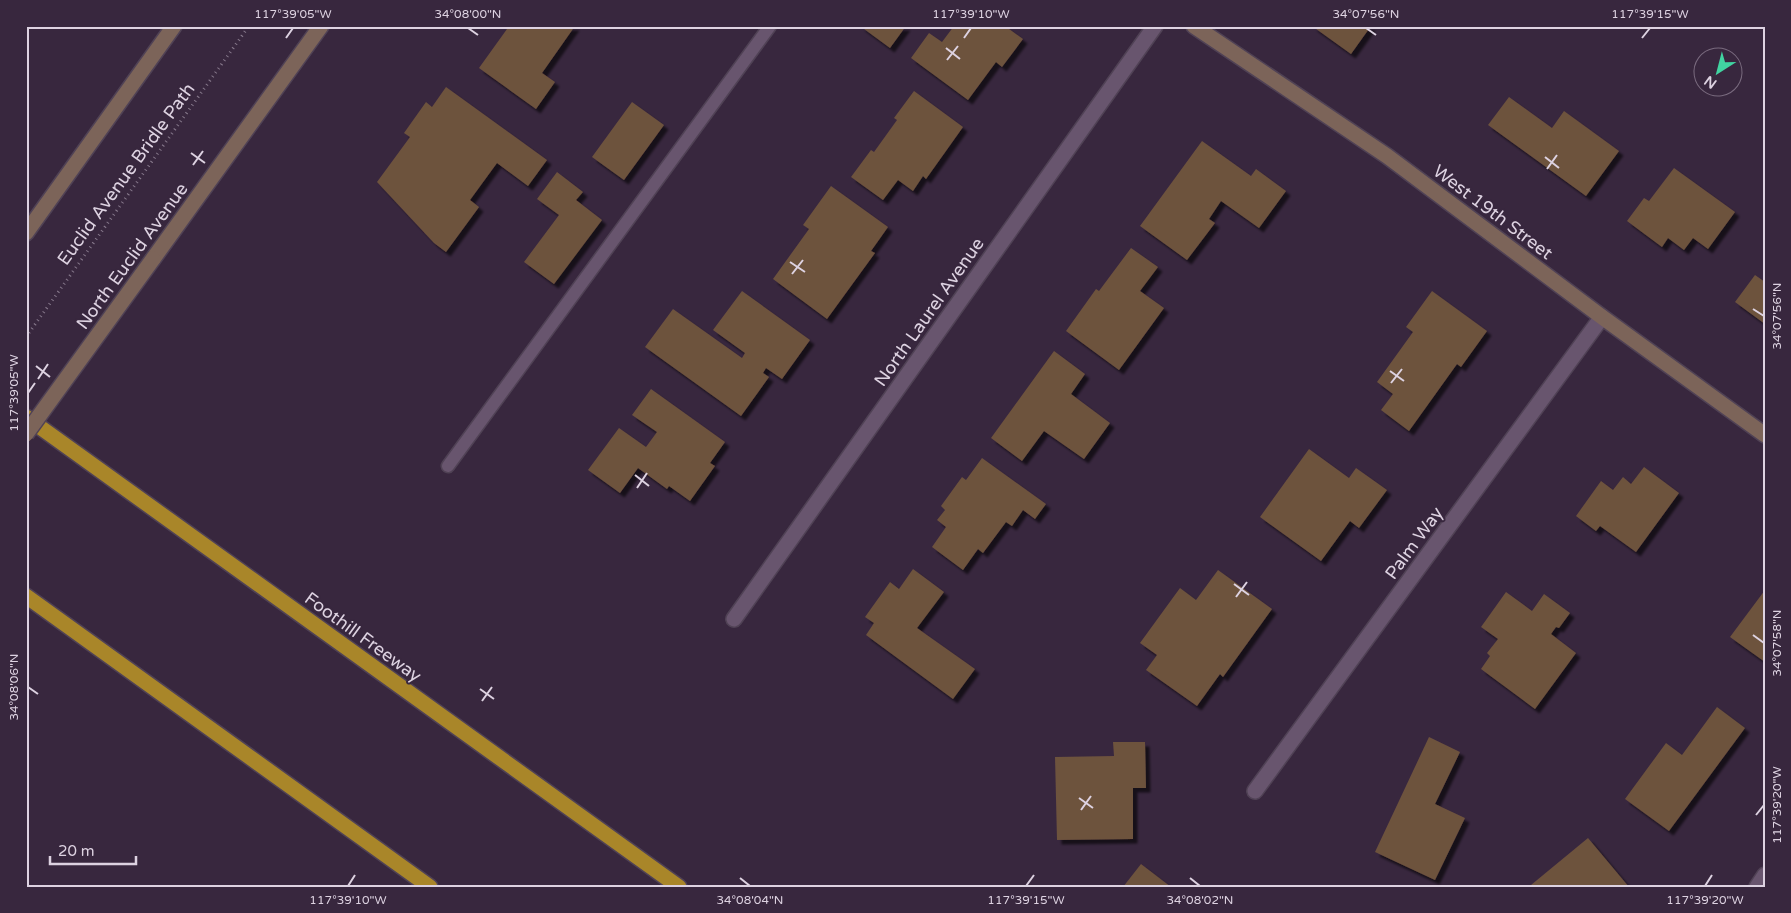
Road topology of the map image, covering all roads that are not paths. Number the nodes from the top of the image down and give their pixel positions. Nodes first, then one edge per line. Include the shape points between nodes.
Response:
1 (174, 26) edge
2 (321, 26) edge
3 (770, 26) edge
4 (1155, 26) edge
5 (1194, 26) edge
6 (28, 228) edge
7 (1602, 317) junction
8 (26, 417) edge
9 (26, 434) edge
10 (1765, 435) edge
11 (448, 466) dead end
12 (26, 596) edge
13 (734, 620) dead end
14 (1255, 791) dead end
15 (1765, 875) edge
16 (430, 887) edge
17 (679, 887) edge
18 (1757, 887) edge

1 - 6 main road
2 - 9 main road, North Euclid Avenue, bridge
3 - 11 lane
4 - 13 street, North Laurel Avenue
5 - 7 main road, West 19th Street via 1388,156
7 - 10 main road, West 19th Street
7 - 14 street, Palm Way
8 - 17 highway, Foothill Freeway
12 - 16 highway
15 - 18 street

